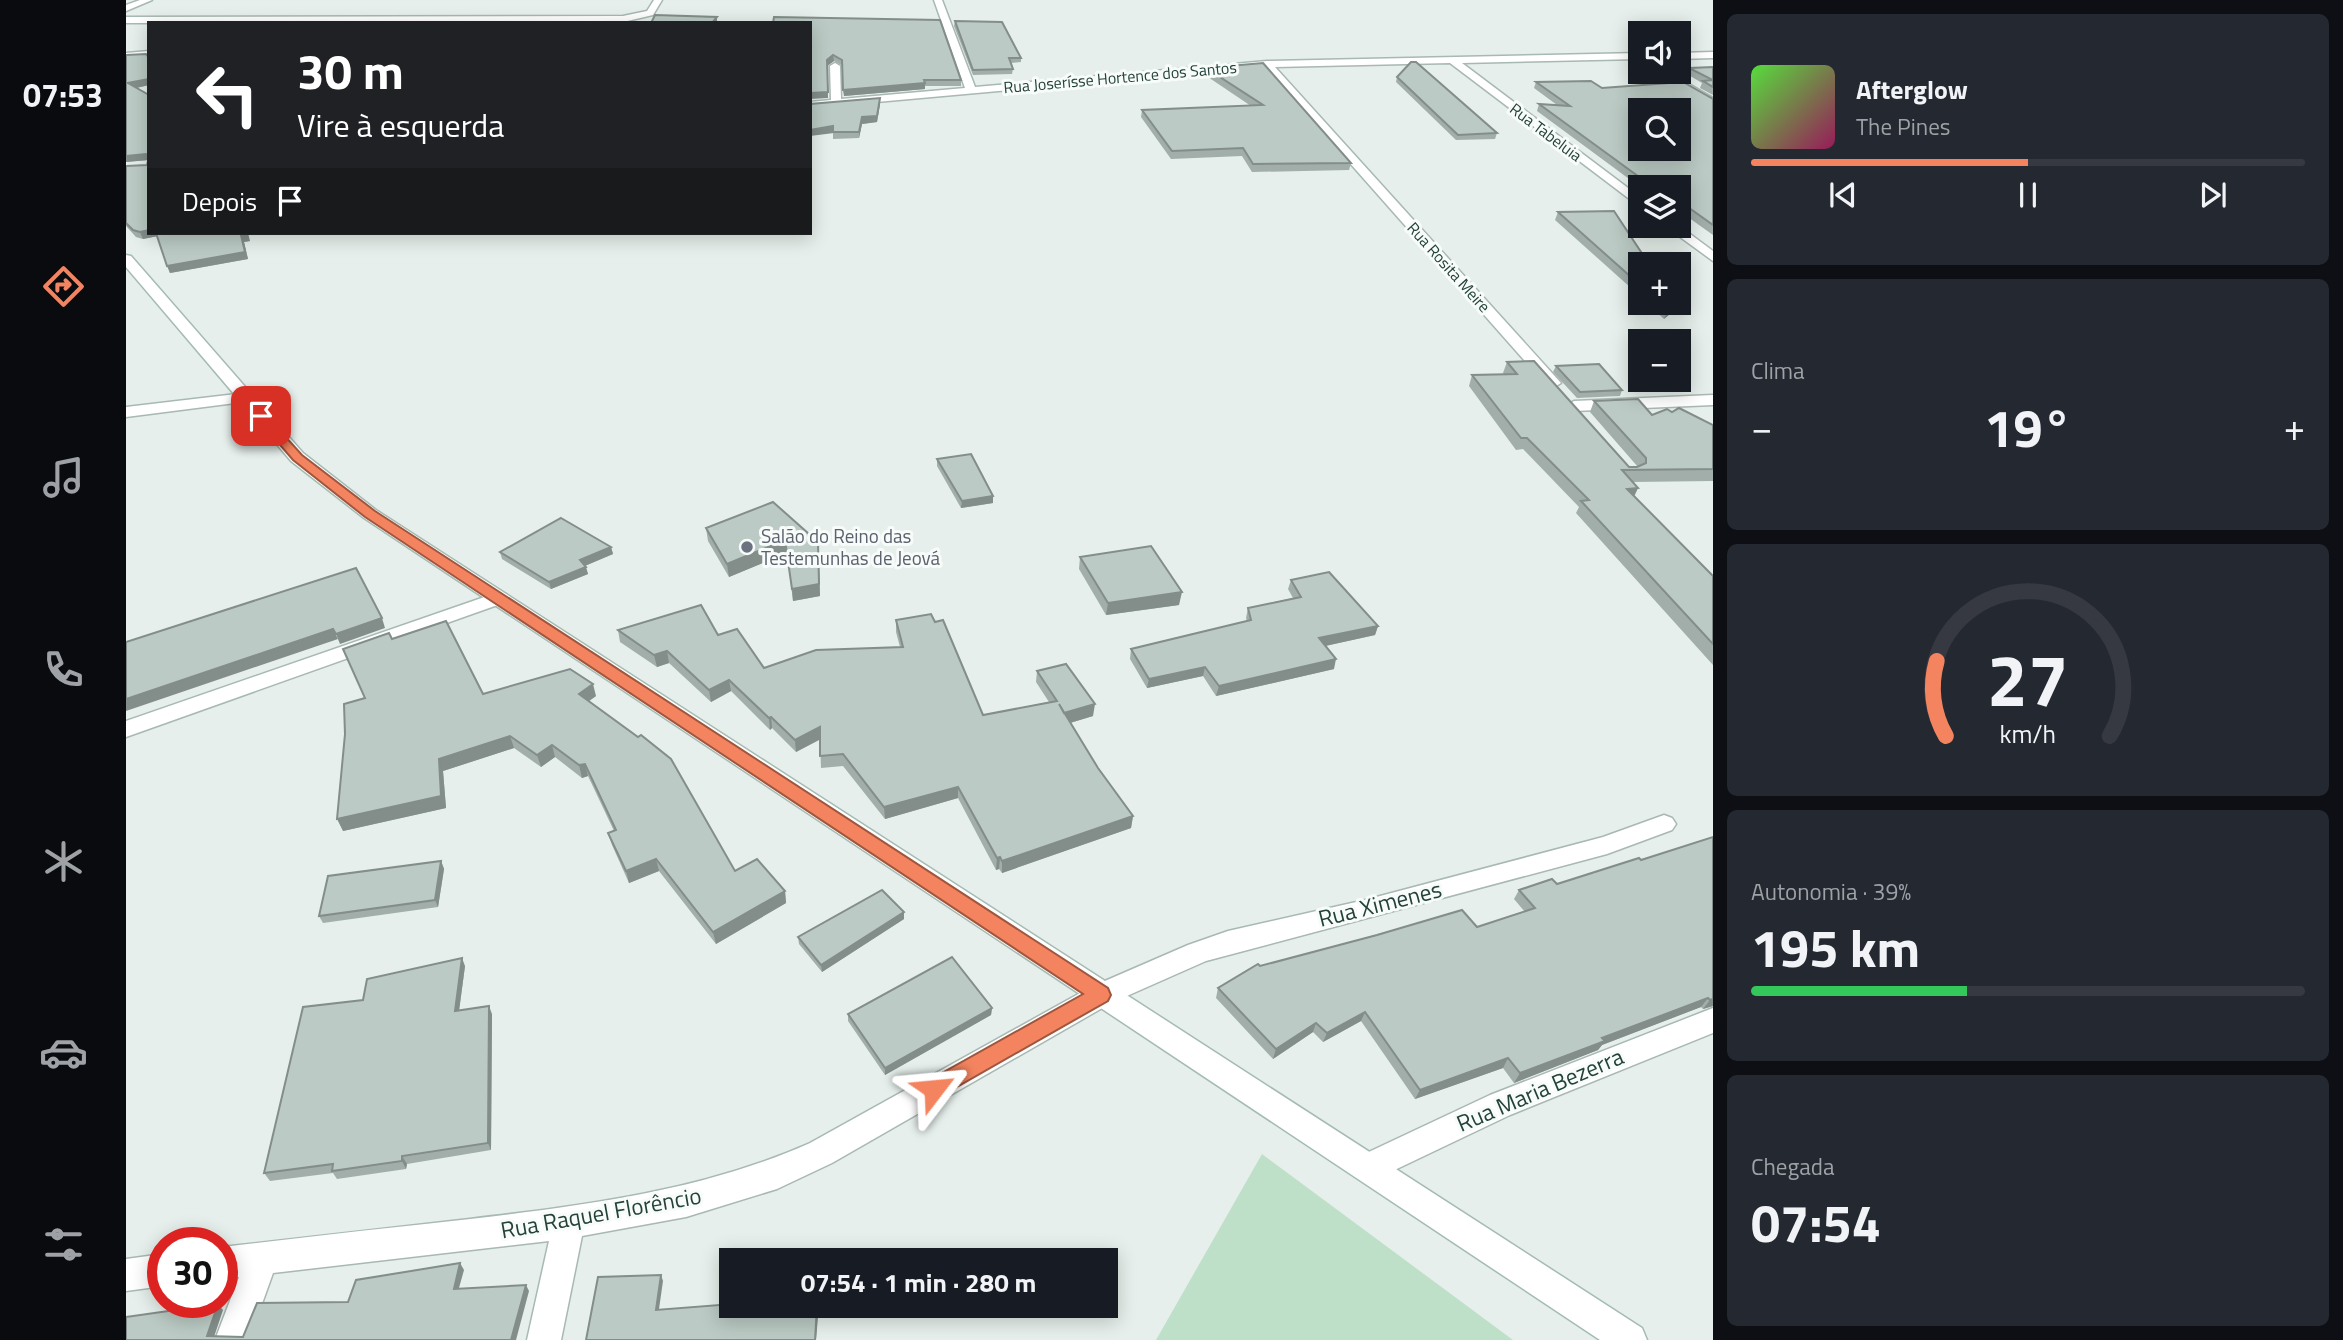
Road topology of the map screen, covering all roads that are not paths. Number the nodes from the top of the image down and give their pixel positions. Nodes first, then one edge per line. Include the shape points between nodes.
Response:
1 (148, 0) edge
2 (658, 0) edge
3 (938, 0) edge
4 (126, 8) edge
5 (126, 20) edge
6 (147, 54) edge
7 (1713, 55) edge
8 (126, 56) edge
9 (1691, 56) edge
10 (1628, 57) edge
11 (1452, 60) junction
12 (1267, 64) junction
13 (835, 66) edge
14 (1682, 84) edge
15 (971, 90) junction
16 (1713, 102) edge
17 (836, 103) junction
18 (812, 105) edge
19 (1628, 194) edge
20 (1687, 238) edge
21 (1713, 257) edge
22 (126, 259) edge
23 (246, 398) junction
24 (1713, 400) edge
25 (126, 412) edge
26 (499, 598) junction
27 (126, 729) edge
28 (1664, 824) dead end
29 (1101, 995) junction
30 (1713, 1020) edge
31 (1370, 1167) junction
32 (569, 1223) junction
33 (263, 1257) junction
34 (238, 1260) edge
35 (147, 1272) edge
36 (126, 1275) edge
37 (232, 1340) edge
38 (544, 1340) edge
39 (1630, 1340) edge

1 - 4 street
2 - 5 street via 650,13 623,19
3 - 15 street
6 - 8 street
7 - 9 street
10 - 11 street, Rua Joserísse Hortence dos Santos
11 - 12 street, Rua Joserísse Hortence dos Santos
11 - 19 street, Rua Tabeluia
12 - 15 street, Rua Joserísse Hortence dos Santos
12 - 24 street, Rua Rosita Meire via 1578,411
13 - 17 street
14 - 16 street
15 - 17 street, Rua Joserísse Hortence dos Santos
17 - 18 street, Rua Joserísse Hortence dos Santos
20 - 21 street
22 - 23 street
23 - 25 street
23 - 26 street via 316,474
26 - 27 street
26 - 29 street
28 - 29 street, Rua Ximenes via 1594,849 1228,942
29 - 31 street
29 - 32 street, Rua Raquel Florêncio via 821,1153 766,1178 686,1202
30 - 31 street, Rua Maria Bezerra via 1500,1105
31 - 39 street
32 - 33 street, Rua Raquel Florêncio
32 - 38 street
33 - 34 street, Rua Raquel Florêncio
33 - 37 street
35 - 36 street

